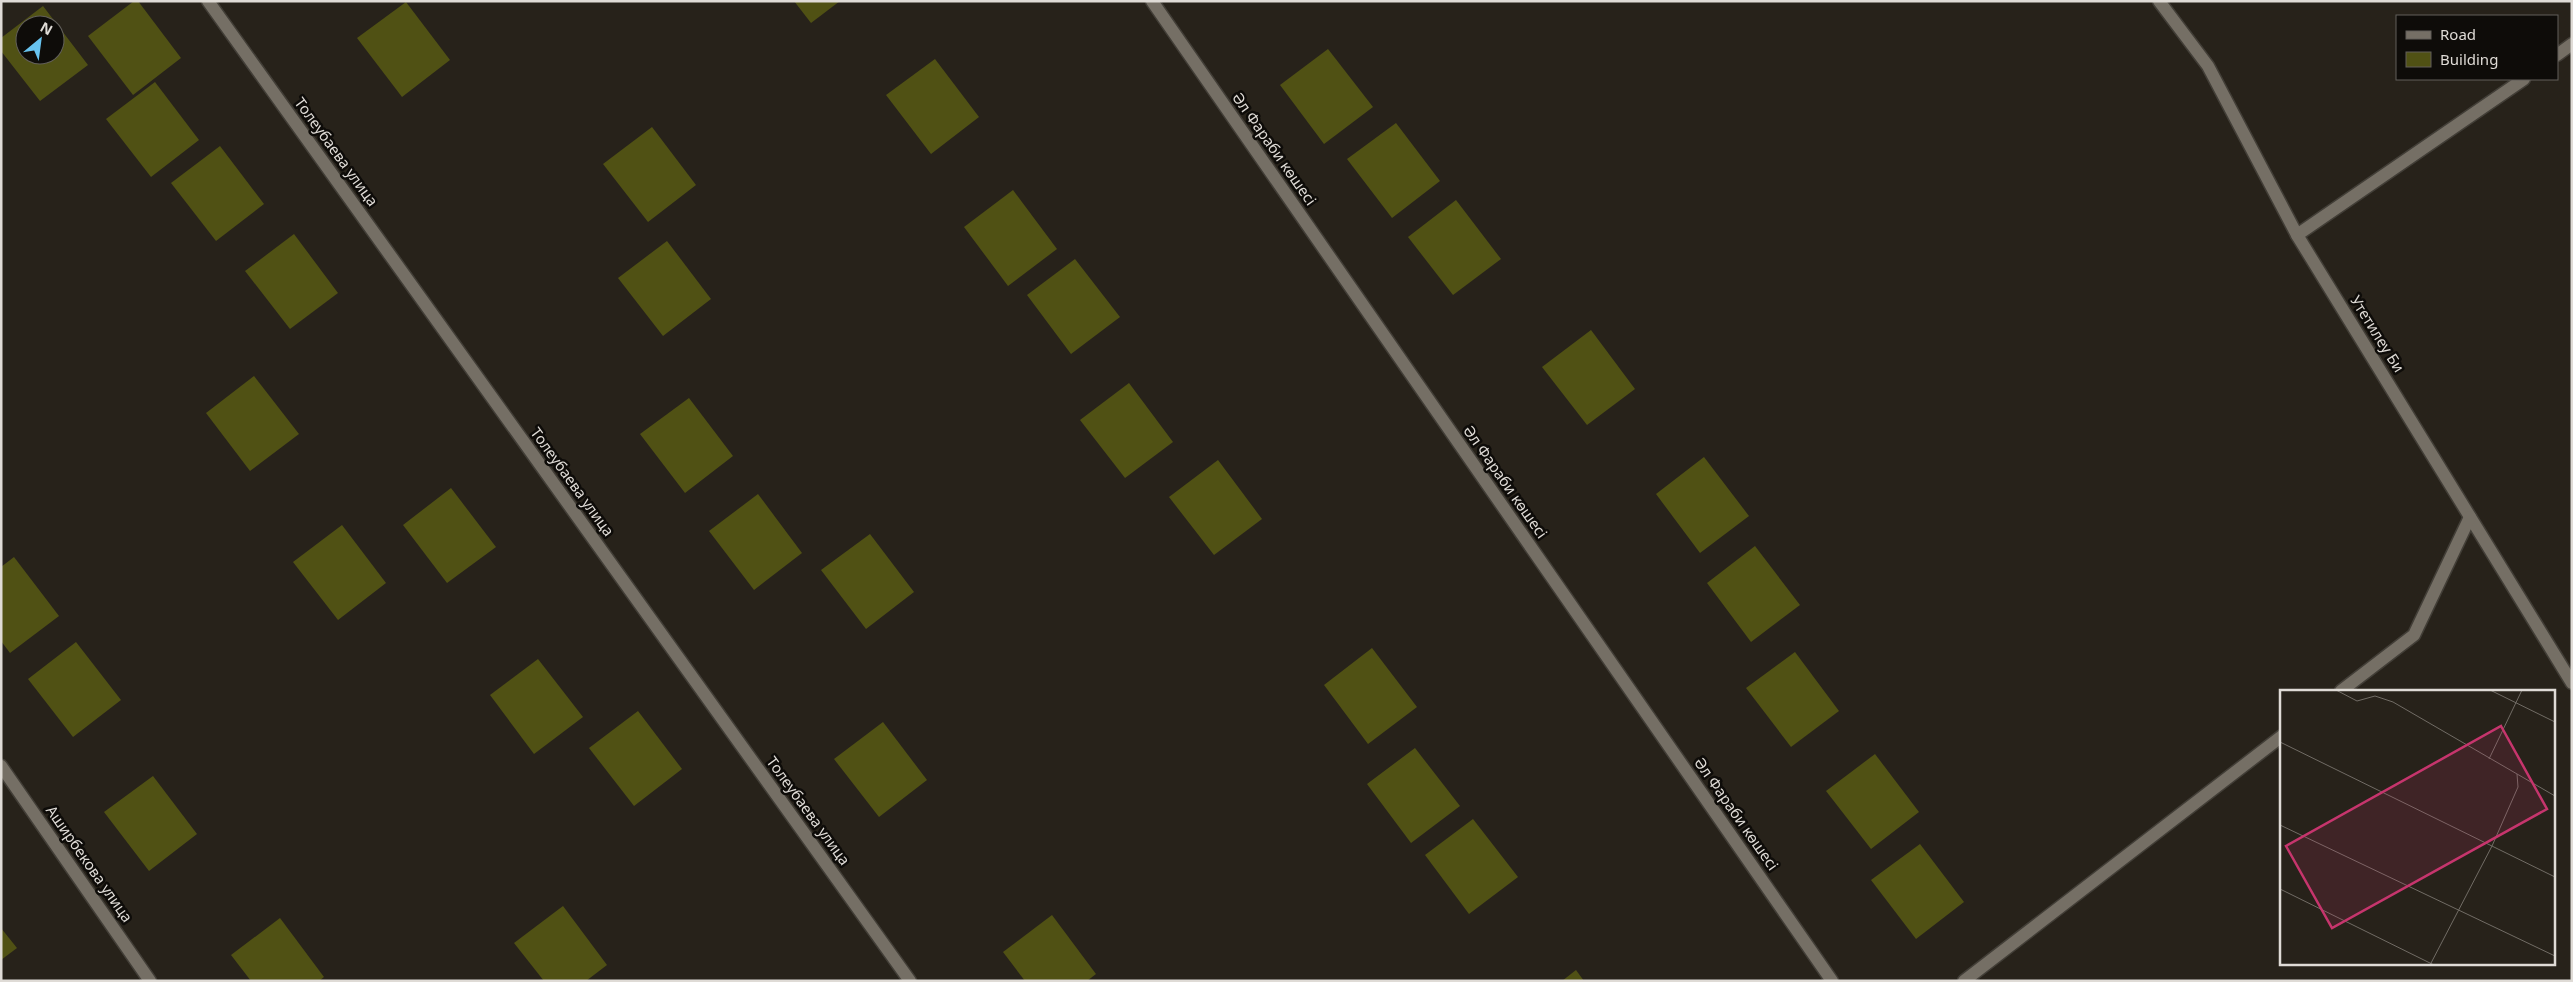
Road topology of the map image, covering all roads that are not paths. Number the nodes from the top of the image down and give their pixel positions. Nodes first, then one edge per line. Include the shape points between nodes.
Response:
1 (208, 1) edge
2 (1152, 1) edge
3 (2159, 1) edge
4 (2572, 44) edge
5 (2558, 54) edge
6 (2523, 80) edge
7 (2297, 235) junction
8 (2470, 517) junction
9 (2572, 683) edge
10 (2342, 690) edge
11 (2280, 738) edge
12 (1, 766) edge
13 (150, 981) edge
14 (910, 981) edge
15 (1832, 981) edge
16 (1964, 981) edge

1 - 14 street, Толеубаева улица
2 - 15 street, Әл Фараби көшесі
3 - 7 street, Утетилеу Би via 2208,66
4 - 5 street
6 - 7 street
7 - 8 street, Утетилеу Би
8 - 9 street, Утетилеу Би
8 - 10 street via 2414,635
11 - 16 street
12 - 13 street, Аширбекова улица

